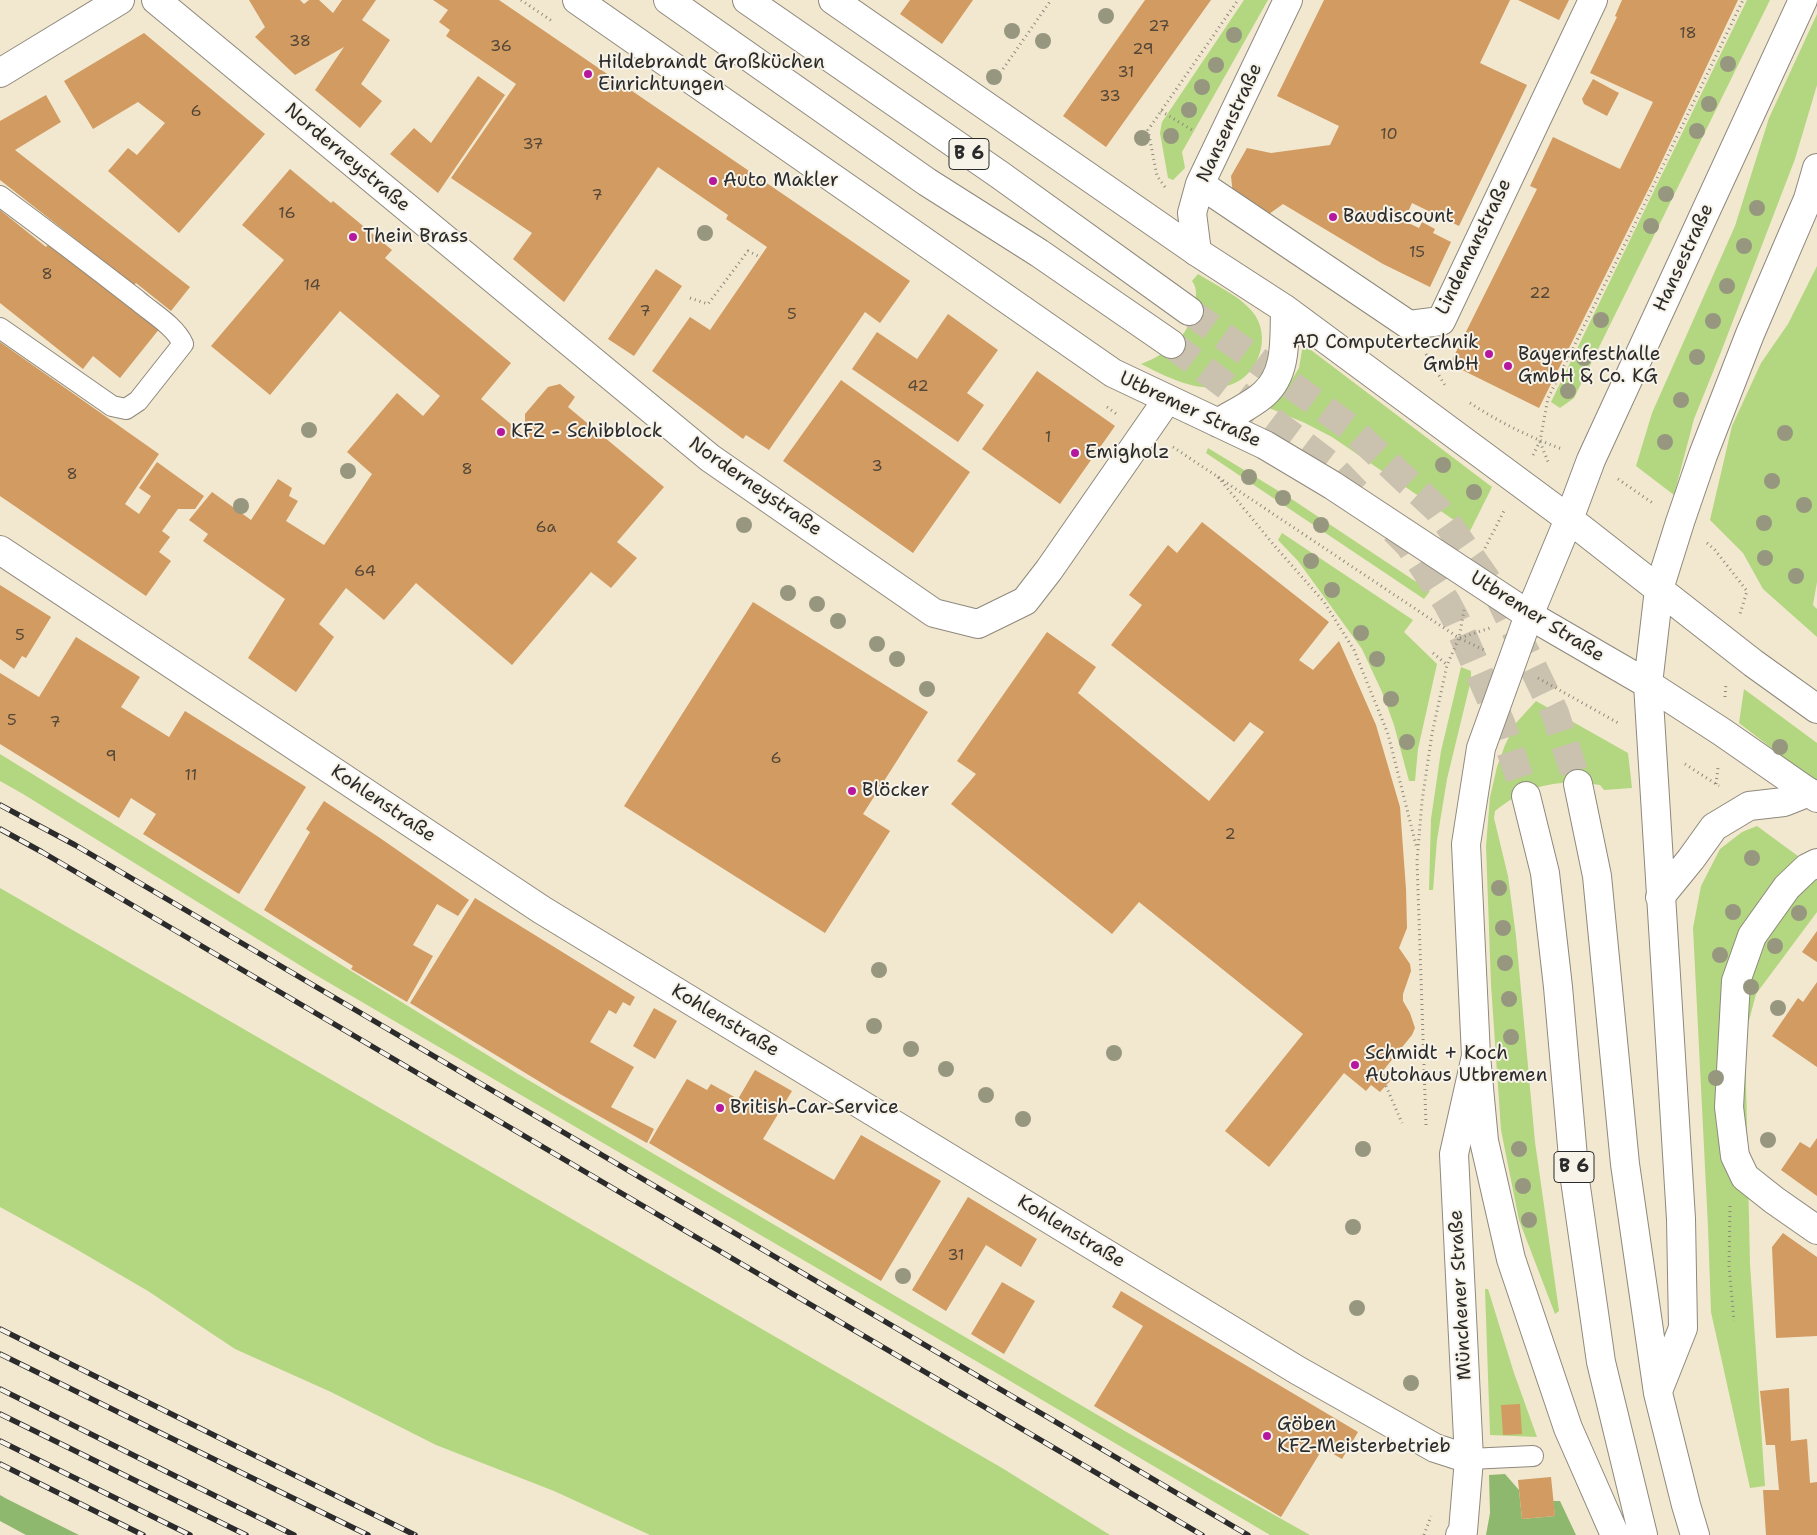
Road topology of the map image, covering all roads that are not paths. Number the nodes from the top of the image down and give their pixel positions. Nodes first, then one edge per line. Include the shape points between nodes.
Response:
1 (120, 0) edge
2 (156, 0) edge
3 (577, 0) edge
4 (668, 0) edge
5 (747, 0) edge
6 (833, 0) edge
7 (1288, 0) edge
8 (1593, 0) edge
9 (1803, 0) edge
10 (0, 72) edge
11 (1817, 168) edge
12 (1200, 184) junction
13 (0, 196) edge
14 (1197, 252) junction
15 (1285, 308) junction
16 (1189, 311) tunnel mouth
17 (0, 328) edge
18 (1171, 344) tunnel mouth
19 (1167, 400) junction
20 (1218, 423) junction
21 (1569, 518) junction
22 (0, 550) edge
23 (1659, 589) junction
24 (1529, 616) junction
25 (1648, 684) junction
26 (1817, 709) edge
27 (1578, 784) tunnel mouth
28 (1813, 795) edge
29 (1526, 796) tunnel mouth
30 (1817, 863) edge
31 (1660, 897) junction
32 (1476, 1056) junction
33 (1817, 1230) edge
34 (1658, 1393) junction
35 (1533, 1456) dead end
36 (1469, 1459) junction
37 (1460, 1535) edge
38 (1615, 1535) edge
39 (1643, 1535) edge
40 (1695, 1535) edge

1 - 10 main road
2 - 19 main road, Norderneystraße via 710,458 934,613 978,624 1025,601
3 - 19 main road, Utbremer Straße via 1059,337 1114,373
4 - 18 main road, B 6 via 927,182 1039,253
5 - 16 main road, B 6
6 - 14 main road
7 - 12 main road, Nansenstraße
8 - 12 main road, Lindemanstraße via 1441,321 1409,325
9 - 21 main road, Hansestraße via 1591,460
11 - 23 main road via 1808,199 1703,455
12 - 14 main road, Nansenstraße via 1192,213
13 - 17 lane via 162,321 179,335 183,344 138,401 126,408 112,406
14 - 15 main road
15 - 20 main road via 1283,357 1276,379 1265,394
15 - 21 main road
19 - 20 main road, Utbremer Straße
20 - 24 main road, Utbremer Straße via 1265,445 1332,484
21 - 23 main road
21 - 24 main road, Hansestraße
22 - 36 main road, Kohlenstraße via 542,910 1297,1370 1436,1448
23 - 25 main road
23 - 26 main road
24 - 25 main road, Utbremer Straße
24 - 32 main road, Hansestraße via 1481,748 1466,844
25 - 28 main road, Utbremer Straße
25 - 31 main road
27 - 34 main road via 1597,876 1625,1164
28 - 31 main road via 1749,806 1714,827
29 - 39 main road, B 6 via 1545,873 1576,1180 1601,1362
30 - 33 main road via 1787,886 1752,936 1736,981 1729,1106 1735,1156 1745,1177
31 - 34 main road via 1681,1219 1683,1328
32 - 36 main road, Münchener Straße via 1454,1154
32 - 38 main road via 1484,1141 1511,1259 1568,1428
34 - 40 main road
35 - 36 lane
36 - 37 main road, Münchener Straße via 1463,1531

